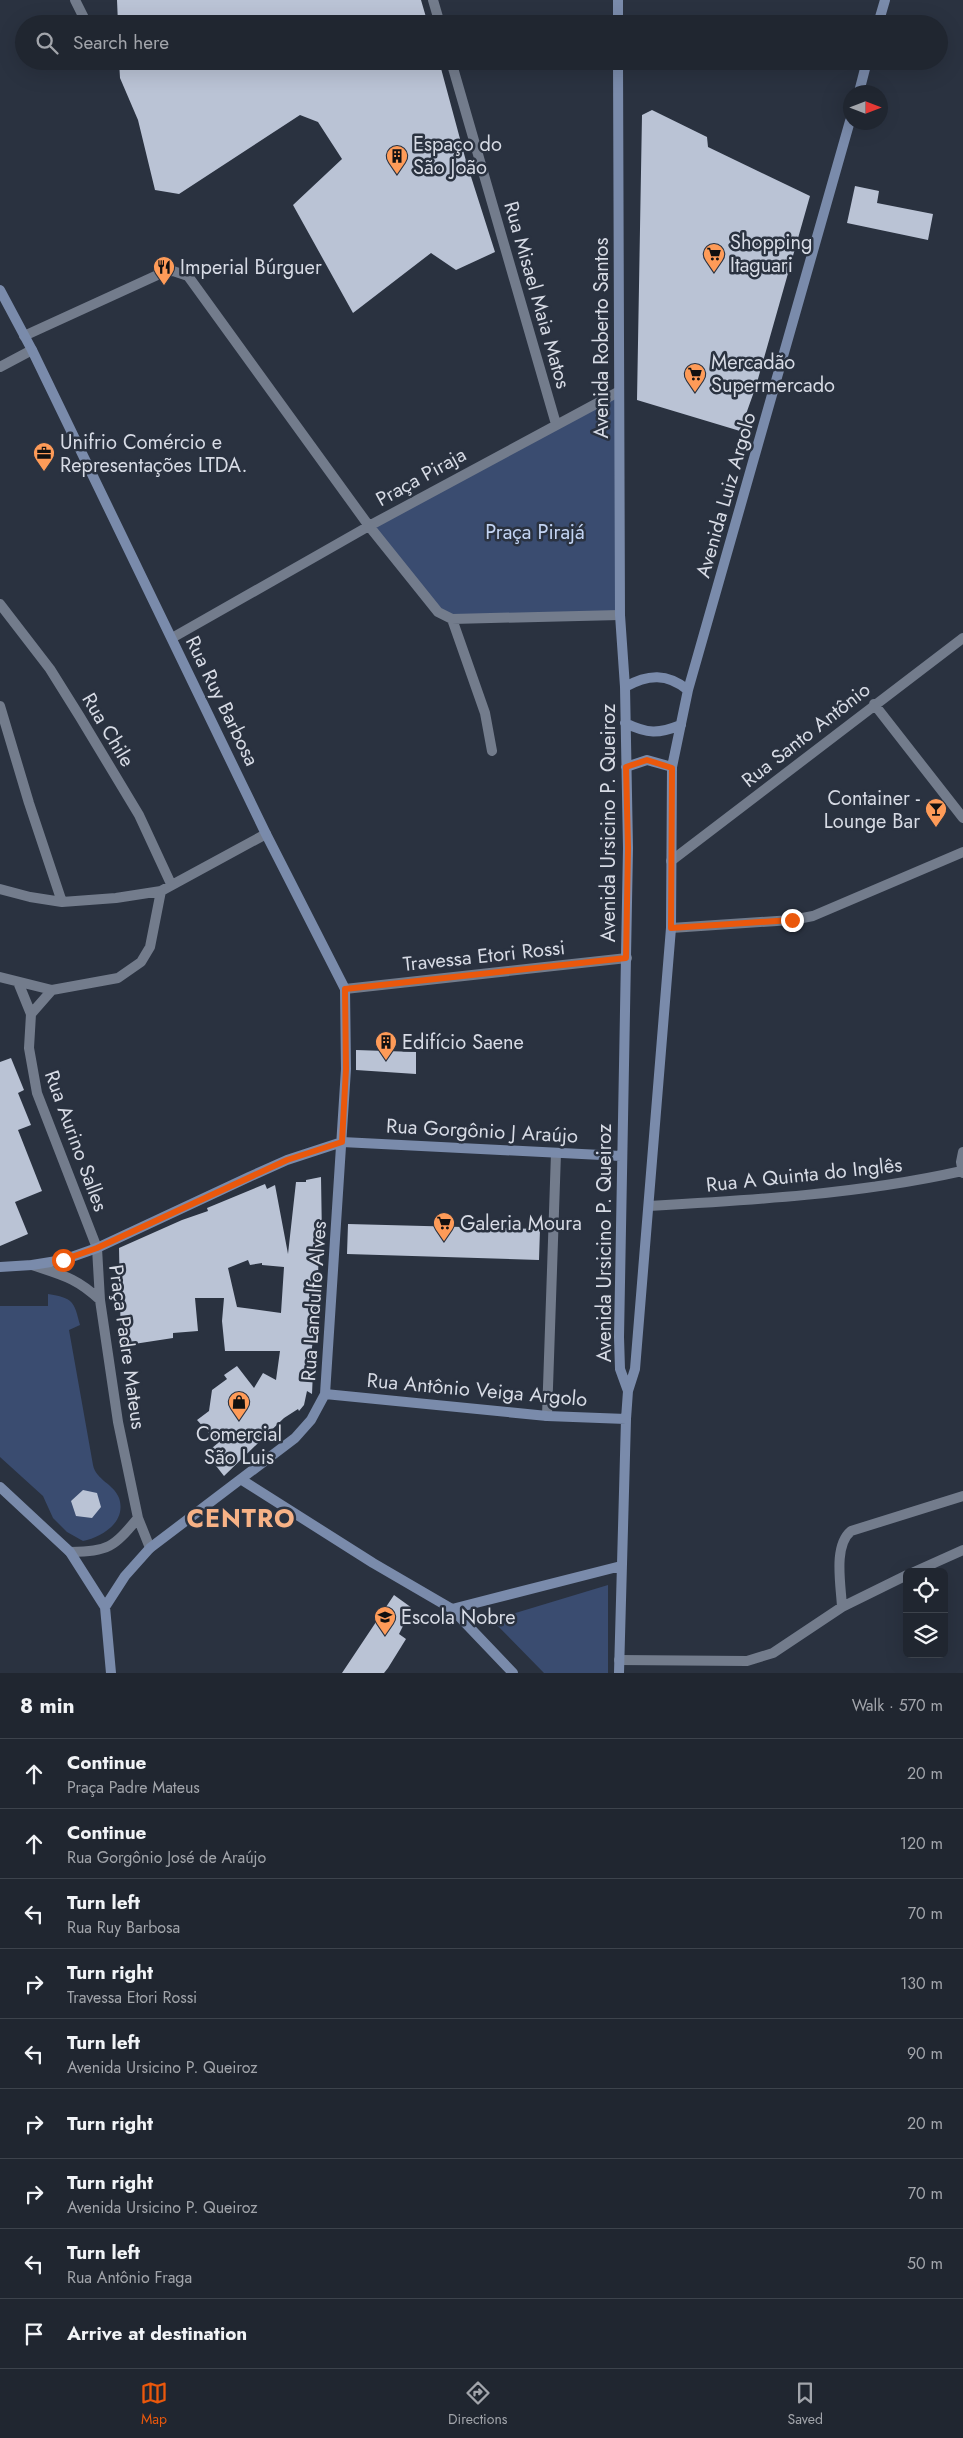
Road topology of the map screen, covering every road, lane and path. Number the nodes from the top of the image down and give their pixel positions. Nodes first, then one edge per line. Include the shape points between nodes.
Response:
1 (75, 0) edge
2 (433, 0) edge
3 (618, 0) edge
4 (885, 0) edge
5 (82, 15) edge
6 (437, 15) edge
7 (618, 15) edge
8 (881, 15) edge
9 (454, 70) edge
10 (618, 70) edge
11 (865, 70) edge
12 (860, 85) edge
13 (847, 130) edge
14 (0, 290) edge
15 (24, 336) junction
16 (32, 350) junction
17 (0, 367) edge
18 (618, 392) junction
19 (556, 424) junction
20 (368, 526) junction
21 (0, 604) edge
22 (620, 615) junction
23 (452, 619) junction
24 (172, 638) junction
25 (963, 638) edge
26 (625, 687) junction
27 (688, 690) junction
28 (874, 704) junction
29 (0, 706) edge
30 (685, 706) joint
31 (625, 723) junction
32 (681, 725) junction
33 (492, 751) dead end
34 (626, 767) junction
35 (672, 768) junction
36 (963, 818) edge
37 (266, 834) junction
38 (963, 852) edge
39 (672, 861) junction
40 (171, 884) junction
41 (0, 889) edge
42 (161, 891) junction
43 (62, 902) junction
44 (671, 928) junction
45 (626, 958) junction
46 (0, 977) edge
47 (18, 982) junction
48 (345, 989) junction
49 (52, 990) junction
50 (31, 1014) junction
51 (342, 1142) junction
52 (963, 1152) edge
53 (556, 1153) junction
54 (621, 1156) junction
55 (962, 1172) edge
56 (649, 1206) junction
57 (97, 1248) junction
58 (32, 1265) junction
59 (0, 1267) edge
60 (100, 1300) junction
61 (628, 1391) junction
62 (325, 1394) junction
63 (547, 1416) junction
64 (626, 1419) junction
65 (242, 1480) junction
66 (1, 1489) edge
67 (963, 1496) edge
68 (138, 1518) junction
69 (150, 1548) junction
70 (963, 1550) edge
71 (70, 1552) junction
72 (621, 1566) junction
73 (923, 1568) edge
74 (903, 1577) edge
75 (842, 1606) junction
76 (105, 1607) junction
77 (452, 1609) junction
78 (619, 1660) junction
79 (111, 1673) edge
80 (512, 1673) edge
81 (619, 1673) edge

1 - 5 street
2 - 6 street
3 - 7 main road
4 - 8 main road
9 - 19 street, Rua Misael Maia Matos
10 - 18 main road, Avenida Roberto Santos
11 - 12 main road
13 - 27 main road, Avenida Luiz Argolo
14 - 15 main road, Rua Ruy Barbosa
15 - 16 main road, Rua Ruy Barbosa
15 - 20 street via 164,272 173,270 188,276
16 - 17 street
16 - 24 main road, Rua Ruy Barbosa
18 - 19 street, Praça Piraja
18 - 22 main road, Avenida Roberto Santos
19 - 20 street, Praça Piraja
20 - 23 street, Praça Piraja via 438,612
20 - 24 street
21 - 40 street, Rua Chile via 50,669 80,717 139,815
22 - 23 street
22 - 26 main road, Avenida Ursicino P. Queiroz
23 - 33 street via 485,713
24 - 37 main road, Rua Ruy Barbosa
25 - 28 street, Rua Santo Antônio
26 - 27 main road via 639,679 664,676
26 - 31 main road, Avenida Ursicino P. Queiroz
27 - 30 main road, Avenida Luiz Argolo
28 - 36 street
28 - 39 street, Rua Santo Antônio
29 - 43 street
30 - 32 main road, Avenida Ursicino P. Queiroz
31 - 32 main road via 653,732
31 - 34 main road, Avenida Ursicino P. Queiroz
32 - 35 main road, Avenida Ursicino P. Queiroz
34 - 35 main road via 647,760
34 - 45 main road, Avenida Ursicino P. Queiroz
35 - 39 main road, Avenida Ursicino P. Queiroz
37 - 40 street
37 - 48 main road, Rua Ruy Barbosa
38 - 44 street via 813,916
39 - 44 main road, Avenida Ursicino P. Queiroz
40 - 42 street
41 - 43 street via 30,898
42 - 43 street
42 - 49 street via 150,947 141,962 118,978
44 - 56 main road, Avenida Ursicino P. Queiroz
45 - 48 street, Travessa Etori Rossi
45 - 54 main road, Avenida Ursicino P. Queiroz
46 - 47 street
47 - 49 street
47 - 50 street, Rua Aurino Salles
48 - 51 main road, Rua Ruy Barbosa via 346,1069
49 - 50 street
50 - 57 street, Rua Aurino Salles via 29,1048 37,1093
51 - 53 main road, Rua Gorgônio J Araújo
51 - 57 main road via 249,1176
51 - 62 main road, Rua Landulfo Alves
52 - 55 street
53 - 54 main road, Rua Gorgônio J Araújo
53 - 63 street
54 - 61 main road, Avenida Ursicino P. Queiroz via 619,1337 620,1369
55 - 56 street, Rua A Quinta do Inglês via 870,1188 760,1200
56 - 61 main road, Avenida Ursicino P. Queiroz via 635,1369
57 - 58 main road, Praça Padre Mateus via 63,1260
57 - 60 street, Praça Padre Mateus
58 - 59 main road, Praça Padre Mateus
58 - 60 street via 84,1284
60 - 68 street, Praça Padre Mateus via 118,1422
61 - 64 main road
62 - 63 main road, Rua Antônio Veiga Argolo
62 - 65 main road, Rua Landulfo Alves via 311,1420 295,1438
63 - 64 main road, Rua Antônio Veiga Argolo
64 - 72 main road
65 - 69 main road, Rua Landulfo Alves
65 - 77 main road
66 - 71 main road
67 - 75 street via 846,1535 841,1555
68 - 69 street, Praça Padre Mateus
68 - 71 street via 112,1546 89,1552
69 - 76 main road, Rua Landulfo Alves via 125,1576
70 - 73 street
71 - 76 main road
72 - 77 main road
72 - 78 main road
74 - 75 street
75 - 78 street via 773,1654 761,1658 747,1661
76 - 79 main road
77 - 80 main road
78 - 81 main road

